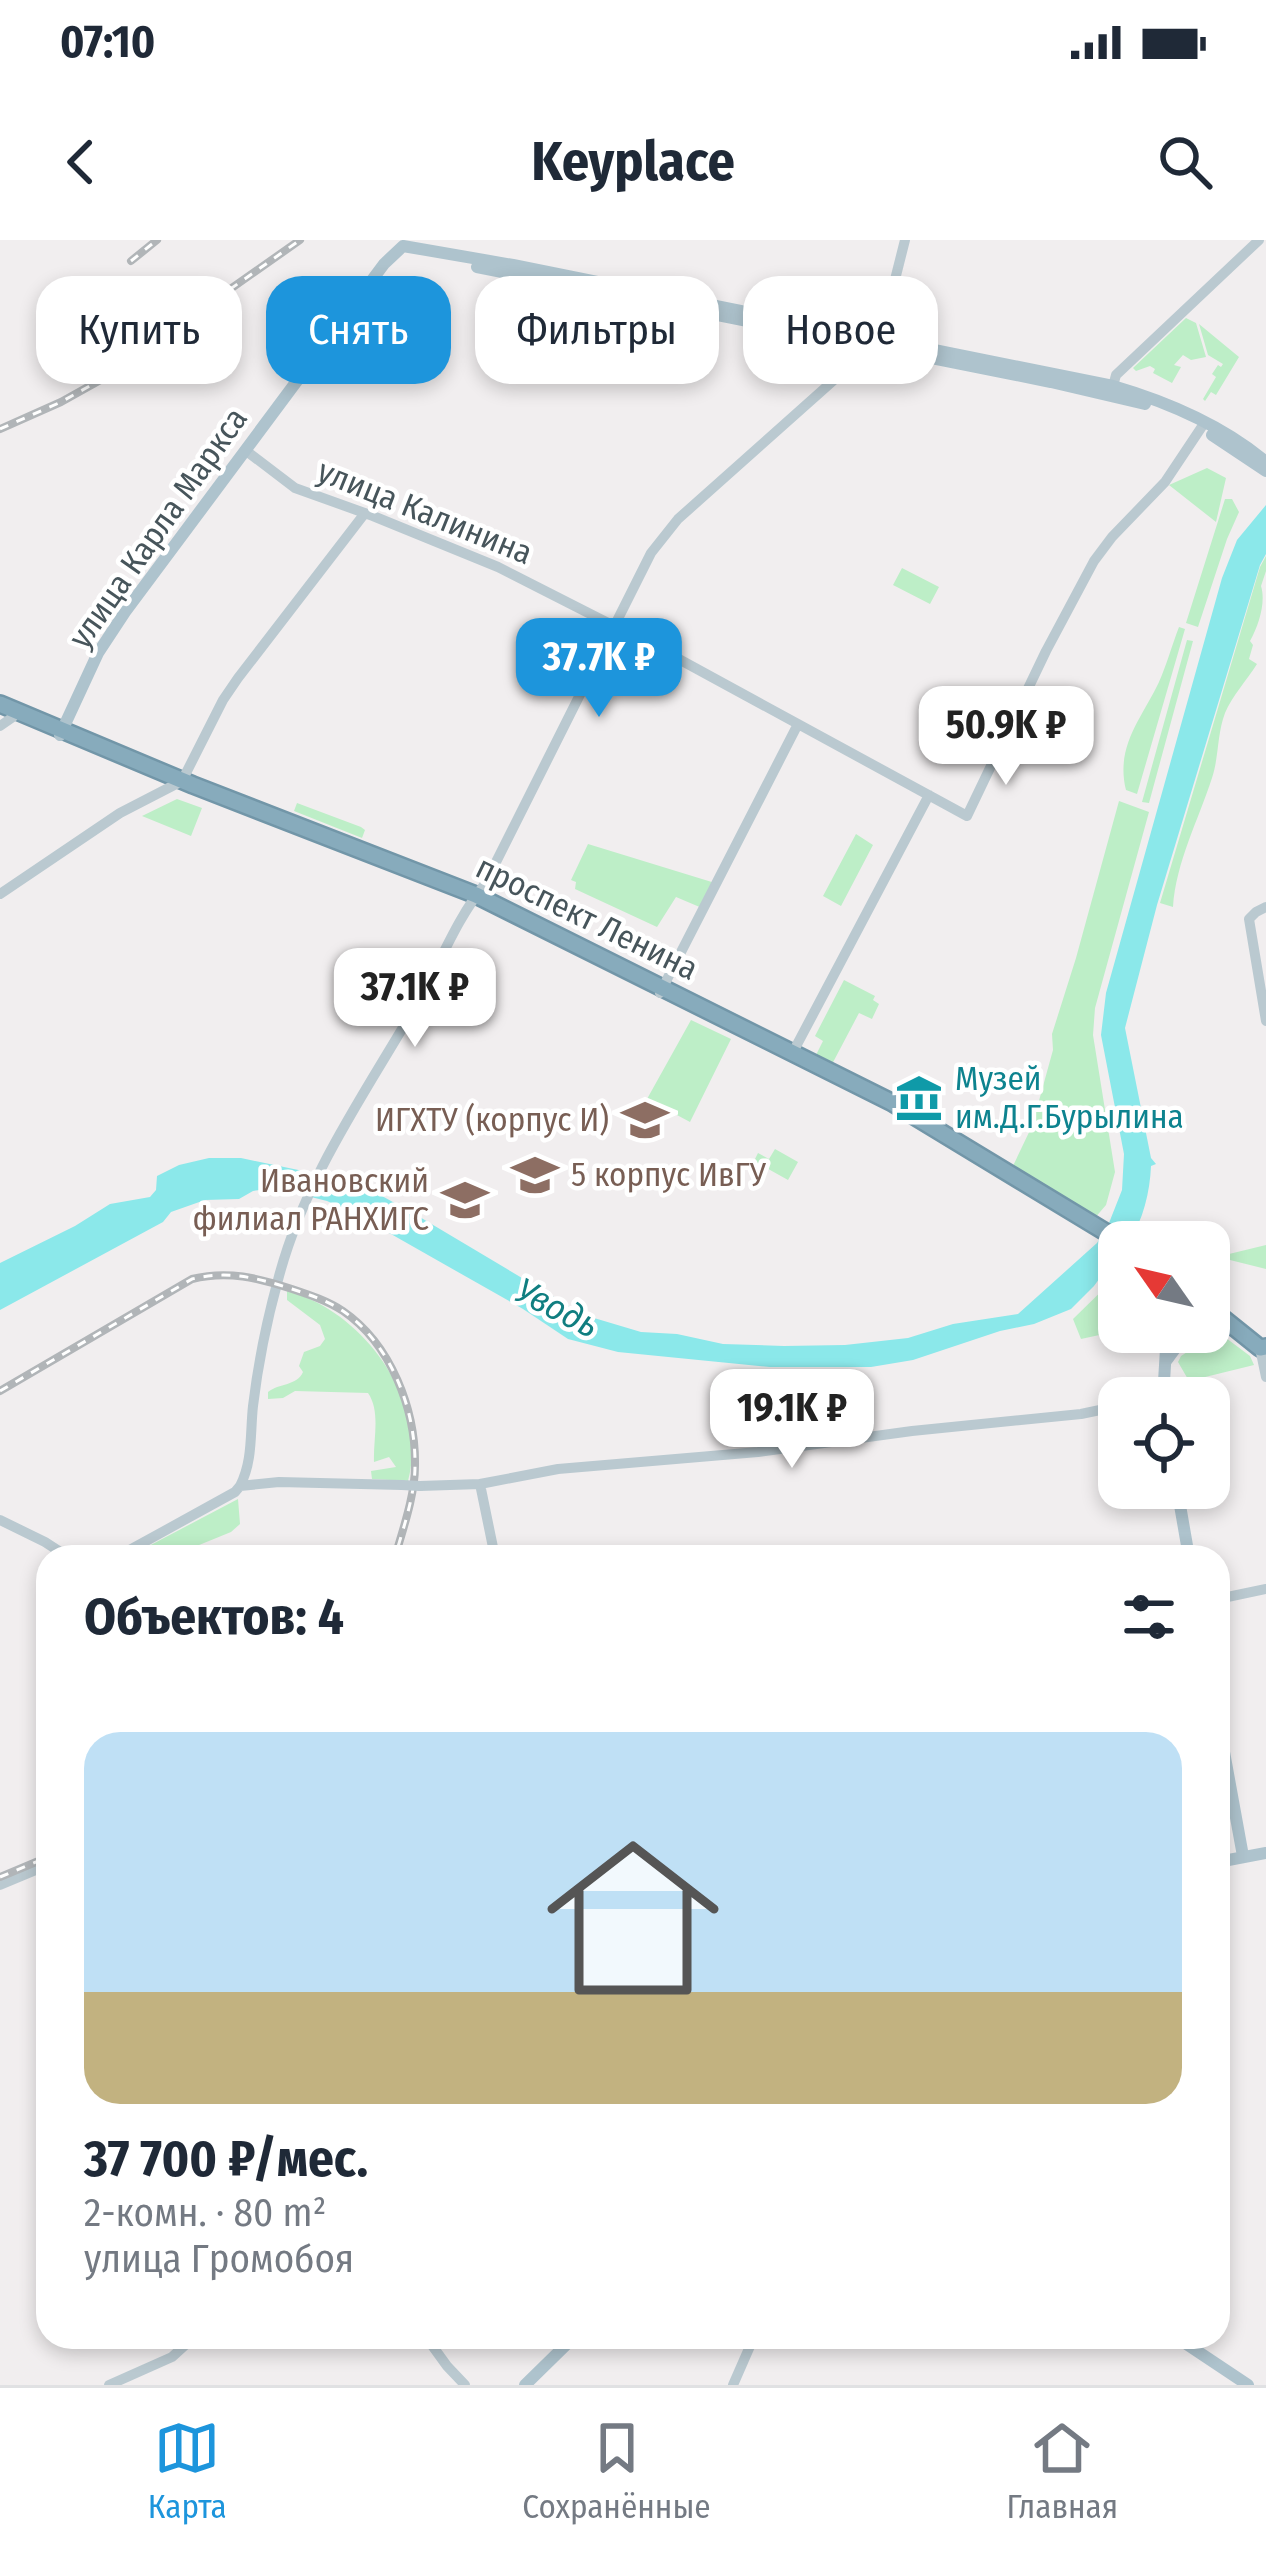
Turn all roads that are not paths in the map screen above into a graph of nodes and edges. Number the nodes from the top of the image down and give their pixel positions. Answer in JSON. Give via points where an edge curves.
{"nodes":[{"id":1,"x":905,"y":240,"type":"edge"},
{"id":2,"x":916,"y":240,"type":"edge"},
{"id":3,"x":1259,"y":240,"type":"edge"},
{"id":4,"x":896,"y":276,"type":"edge"},
{"id":5,"x":901,"y":276,"type":"edge"},
{"id":6,"x":743,"y":316,"type":"edge"},
{"id":7,"x":938,"y":355,"type":"edge"},
{"id":8,"x":1031,"y":374,"type":"junction"},
{"id":9,"x":829,"y":384,"type":"edge"},
{"id":10,"x":834,"y":384,"type":"edge"},
{"id":11,"x":1113,"y":386,"type":"junction"},
{"id":12,"x":1203,"y":425,"type":"junction"},
{"id":13,"x":247,"y":451,"type":"junction"},
{"id":14,"x":1266,"y":467,"type":"edge"},
{"id":15,"x":365,"y":513,"type":"junction"},
{"id":16,"x":617,"y":627,"type":"junction"},
{"id":17,"x":7,"y":714,"type":"edge"},
{"id":18,"x":798,"y":724,"type":"junction"},
{"id":19,"x":61,"y":733,"type":"junction"},
{"id":20,"x":177,"y":784,"type":"junction"},
{"id":21,"x":929,"y":795,"type":"junction"},
{"id":22,"x":0,"y":894,"type":"edge"},
{"id":23,"x":479,"y":894,"type":"junction"},
{"id":24,"x":1266,"y":907,"type":"edge"},
{"id":25,"x":661,"y":991,"type":"junction"},
{"id":26,"x":1266,"y":1022,"type":"edge"},
{"id":27,"x":793,"y":1054,"type":"junction"},
{"id":28,"x":1090,"y":1227,"type":"junction"},
{"id":29,"x":1098,"y":1232,"type":"edge"},
{"id":30,"x":1230,"y":1327,"type":"edge"},
{"id":31,"x":1230,"y":1335,"type":"edge"},
{"id":32,"x":1263,"y":1352,"type":"edge"},
{"id":33,"x":1165,"y":1353,"type":"edge"},
{"id":34,"x":1171,"y":1353,"type":"edge"},
{"id":35,"x":1163,"y":1374,"type":"junction"},
{"id":36,"x":1163,"y":1377,"type":"edge"},
{"id":37,"x":1266,"y":1377,"type":"edge"},
{"id":38,"x":1098,"y":1411,"type":"edge"},
{"id":39,"x":479,"y":1484,"type":"junction"},
{"id":40,"x":240,"y":1486,"type":"junction"},
{"id":41,"x":1181,"y":1509,"type":"edge"},
{"id":42,"x":0,"y":1520,"type":"edge"},
{"id":43,"x":50,"y":1545,"type":"edge"},
{"id":44,"x":139,"y":1545,"type":"edge"},
{"id":45,"x":492,"y":1545,"type":"edge"},
{"id":46,"x":1187,"y":1545,"type":"edge"},
{"id":47,"x":1266,"y":1591,"type":"edge"},
{"id":48,"x":1230,"y":1598,"type":"edge"},
{"id":49,"x":1230,"y":1785,"type":"edge"},
{"id":50,"x":1266,"y":1853,"type":"edge"},
{"id":51,"x":1243,"y":1856,"type":"junction"},
{"id":52,"x":1230,"y":1859,"type":"edge"},
{"id":53,"x":36,"y":1870,"type":"edge"},
{"id":54,"x":0,"y":1886,"type":"edge"},
{"id":55,"x":181,"y":2349,"type":"edge"},
{"id":56,"x":436,"y":2349,"type":"edge"},
{"id":57,"x":562,"y":2349,"type":"edge"},
{"id":58,"x":749,"y":2349,"type":"edge"},
{"id":59,"x":1194,"y":2349,"type":"edge"},
{"id":60,"x":109,"y":2385,"type":"edge"},
{"id":61,"x":465,"y":2385,"type":"edge"},
{"id":62,"x":526,"y":2385,"type":"edge"},
{"id":63,"x":733,"y":2385,"type":"edge"},
{"id":64,"x":1248,"y":2385,"type":"edge"}],
"edges":[{"from":1,"to":4,"type":"main road"},
{"from":2,"to":5,"type":"main road"},
{"from":3,"to":11,"type":"main road"},
{"from":6,"to":13,"type":"main road","name":"улица Карла Маркса","via":[[404,250]]},
{"from":7,"to":8,"type":"main road"},
{"from":8,"to":11,"type":"main road"},
{"from":8,"to":12,"type":"main road"},
{"from":9,"to":16,"type":"main road","via":[[668,530]]},
{"from":10,"to":16,"type":"main road","via":[[681,522]]},
{"from":11,"to":12,"type":"main road"},
{"from":12,"to":14,"type":"main road"},
{"from":12,"to":21,"type":"main road","name":"улица Калинина","via":[[1094,561],[968,816]]},
{"from":13,"to":15,"type":"main road","name":"улица Калинина","via":[[295,488]]},
{"from":13,"to":19,"type":"main road","name":"улица Карла Маркса","via":[[125,612]]},
{"from":15,"to":16,"type":"main road","name":"улица Калинина"},
{"from":15,"to":20,"type":"main road","via":[[238,678]]},
{"from":16,"to":18,"type":"main road","name":"улица Калинина"},
{"from":16,"to":23,"type":"main road"},
{"from":17,"to":19,"type":"highway","name":"проспект Ленина"},
{"from":18,"to":21,"type":"main road","name":"улица Калинина"},
{"from":18,"to":25,"type":"main road"},
{"from":19,"to":20,"type":"highway","name":"проспект Ленина"},
{"from":20,"to":22,"type":"main road"},
{"from":20,"to":23,"type":"highway","name":"проспект Ленина"},
{"from":21,"to":27,"type":"main road"},
{"from":23,"to":25,"type":"highway","name":"проспект Ленина"},
{"from":23,"to":25,"type":"highway","name":"проспект Ленина"},
{"from":23,"to":40,"type":"main road","via":[[349,1115],[288,1243]]},
{"from":24,"to":26,"type":"main road","via":[[1249,919]]},
{"from":25,"to":27,"type":"highway","name":"проспект Ленина"},
{"from":25,"to":28,"type":"highway","name":"проспект Ленина","via":[[889,1107]]},
{"from":27,"to":28,"type":"highway","name":"проспект Ленина","via":[[891,1102]]},
{"from":28,"to":29,"type":"highway","name":"проспект Ленина"},
{"from":30,"to":32,"type":"highway"},
{"from":31,"to":32,"type":"highway"},
{"from":32,"to":37,"type":"main road"},
{"from":33,"to":35,"type":"main road"},
{"from":34,"to":35,"type":"main road"},
{"from":35,"to":36,"type":"main road"},
{"from":38,"to":39,"type":"main road"},
{"from":39,"to":40,"type":"main road","bridge":true},
{"from":39,"to":45,"type":"main road"},
{"from":40,"to":44,"type":"main road"},
{"from":41,"to":46,"type":"main road"},
{"from":42,"to":43,"type":"main road"},
{"from":47,"to":48,"type":"main road"},
{"from":49,"to":51,"type":"main road"},
{"from":50,"to":51,"type":"main road"},
{"from":51,"to":52,"type":"main road"},
{"from":53,"to":54,"type":"main road"},
{"from":55,"to":60,"type":"main road"},
{"from":56,"to":61,"type":"main road"},
{"from":57,"to":62,"type":"main road"},
{"from":58,"to":63,"type":"main road"},
{"from":59,"to":64,"type":"main road"}]}
